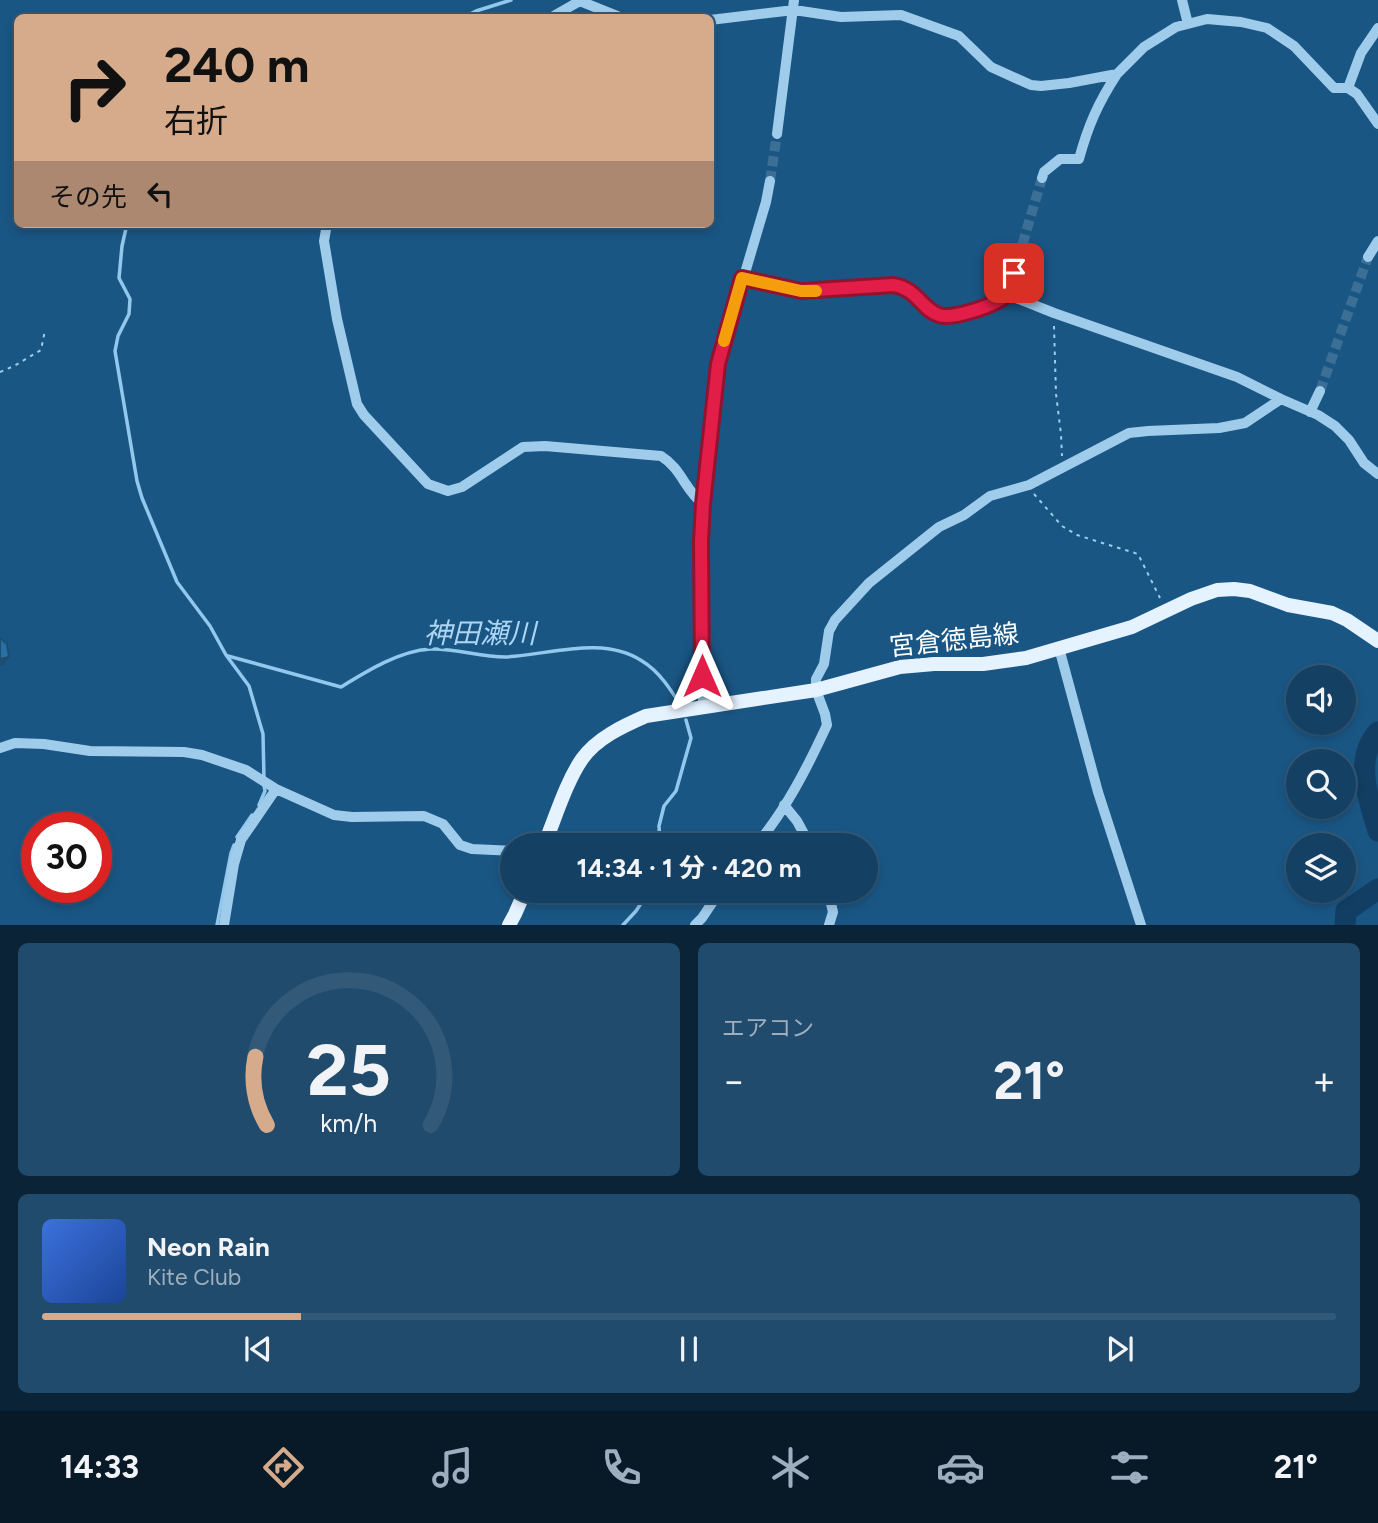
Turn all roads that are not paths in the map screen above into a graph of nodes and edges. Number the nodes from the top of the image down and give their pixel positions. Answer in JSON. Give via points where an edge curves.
{"nodes":[{"id":1,"x":1182,"y":0,"type":"edge"},
{"id":2,"x":794,"y":5,"type":"edge"},
{"id":3,"x":557,"y":14,"type":"edge"},
{"id":4,"x":612,"y":14,"type":"edge"},
{"id":5,"x":714,"y":19,"type":"edge"},
{"id":6,"x":1188,"y":24,"type":"junction"},
{"id":7,"x":1378,"y":28,"type":"edge"},
{"id":8,"x":1117,"y":74,"type":"junction"},
{"id":9,"x":1348,"y":88,"type":"junction"},
{"id":10,"x":1378,"y":124,"type":"edge"},
{"id":11,"x":777,"y":134,"type":"tunnel mouth"},
{"id":12,"x":1042,"y":178,"type":"tunnel mouth"},
{"id":13,"x":769,"y":181,"type":"tunnel mouth"},
{"id":14,"x":326,"y":228,"type":"edge"},
{"id":15,"x":1378,"y":241,"type":"edge"},
{"id":16,"x":1368,"y":257,"type":"tunnel mouth"},
{"id":17,"x":1014,"y":273,"type":"tunnel mouth"},
{"id":18,"x":742,"y":278,"type":"junction"},
{"id":19,"x":1006,"y":294,"type":"junction"},
{"id":20,"x":1320,"y":391,"type":"tunnel mouth"},
{"id":21,"x":1280,"y":399,"type":"junction"},
{"id":22,"x":1310,"y":412,"type":"junction"},
{"id":23,"x":1378,"y":474,"type":"edge"},
{"id":24,"x":703,"y":504,"type":"junction"},
{"id":25,"x":1378,"y":641,"type":"edge"},
{"id":26,"x":1059,"y":648,"type":"junction"},
{"id":27,"x":816,"y":690,"type":"junction"},
{"id":28,"x":703,"y":707,"type":"junction"},
{"id":29,"x":0,"y":748,"type":"edge"},
{"id":30,"x":276,"y":789,"type":"junction"},
{"id":31,"x":784,"y":806,"type":"junction"},
{"id":32,"x":549,"y":833,"type":"edge"},
{"id":33,"x":766,"y":833,"type":"edge"},
{"id":34,"x":804,"y":833,"type":"edge"},
{"id":35,"x":500,"y":850,"type":"edge"},
{"id":36,"x":520,"y":903,"type":"edge"},
{"id":37,"x":712,"y":903,"type":"edge"},
{"id":38,"x":831,"y":903,"type":"edge"},
{"id":39,"x":224,"y":925,"type":"edge"},
{"id":40,"x":509,"y":925,"type":"edge"},
{"id":41,"x":695,"y":925,"type":"edge"},
{"id":42,"x":829,"y":925,"type":"edge"},
{"id":43,"x":1141,"y":925,"type":"edge"}],
"edges":[{"from":1,"to":6,"type":"street"},
{"from":2,"to":5,"type":"street"},
{"from":2,"to":8,"type":"street","via":[[841,17],[910,18],[959,36],[991,67],[1031,85]]},
{"from":2,"to":11,"type":"street"},
{"from":3,"to":4,"type":"street","via":[[580,1]]},
{"from":6,"to":8,"type":"street","via":[[1144,47]]},
{"from":6,"to":9,"type":"street","via":[[1207,19],[1267,28],[1294,46],[1334,88]]},
{"from":7,"to":9,"type":"street","via":[[1360,53]]},
{"from":8,"to":12,"type":"street","via":[[1100,100],[1079,159],[1060,159]]},
{"from":9,"to":10,"type":"street"},
{"from":13,"to":18,"type":"street"},
{"from":14,"to":24,"type":"street","via":[[324,241],[335,306],[357,404],[428,484],[448,491],[462,487],[523,447],[545,446],[661,456],[673,463]]},
{"from":15,"to":16,"type":"street"},
{"from":17,"to":19,"type":"street"},
{"from":18,"to":19,"type":"street","via":[[801,291],[903,286],[942,317],[988,306]]},
{"from":18,"to":24,"type":"street","via":[[718,364]]},
{"from":19,"to":21,"type":"street","via":[[1237,377]]},
{"from":20,"to":22,"type":"street"},
{"from":21,"to":22,"type":"street"},
{"from":21,"to":27,"type":"street","via":[[1245,422],[1219,428],[1129,433],[1029,485],[990,496],[939,527],[869,583],[835,620]]},
{"from":22,"to":23,"type":"street","via":[[1335,426]]},
{"from":24,"to":28,"type":"street"},
{"from":25,"to":26,"type":"main road","name":"宮倉徳島線","via":[[1332,614],[1234,589],[1217,590],[1132,626]]},
{"from":26,"to":27,"type":"main road","name":"宮倉徳島線","via":[[1005,662],[900,667]]},
{"from":26,"to":43,"type":"street"},
{"from":27,"to":28,"type":"main road","name":"宮倉徳島線"},
{"from":27,"to":31,"type":"street","via":[[827,724]]},
{"from":28,"to":32,"type":"main road","name":"宮倉徳島線","via":[[646,716],[597,744],[583,758]]},
{"from":29,"to":30,"type":"street","via":[[15,743],[90,751],[184,752],[246,770]]},
{"from":30,"to":35,"type":"street","via":[[334,816],[424,816],[443,824],[460,845]]},
{"from":30,"to":39,"type":"street","via":[[242,840]]},
{"from":31,"to":33,"type":"street"},
{"from":31,"to":34,"type":"street"},
{"from":36,"to":40,"type":"main road"},
{"from":37,"to":41,"type":"street"},
{"from":38,"to":42,"type":"street","via":[[834,912]]}]}
